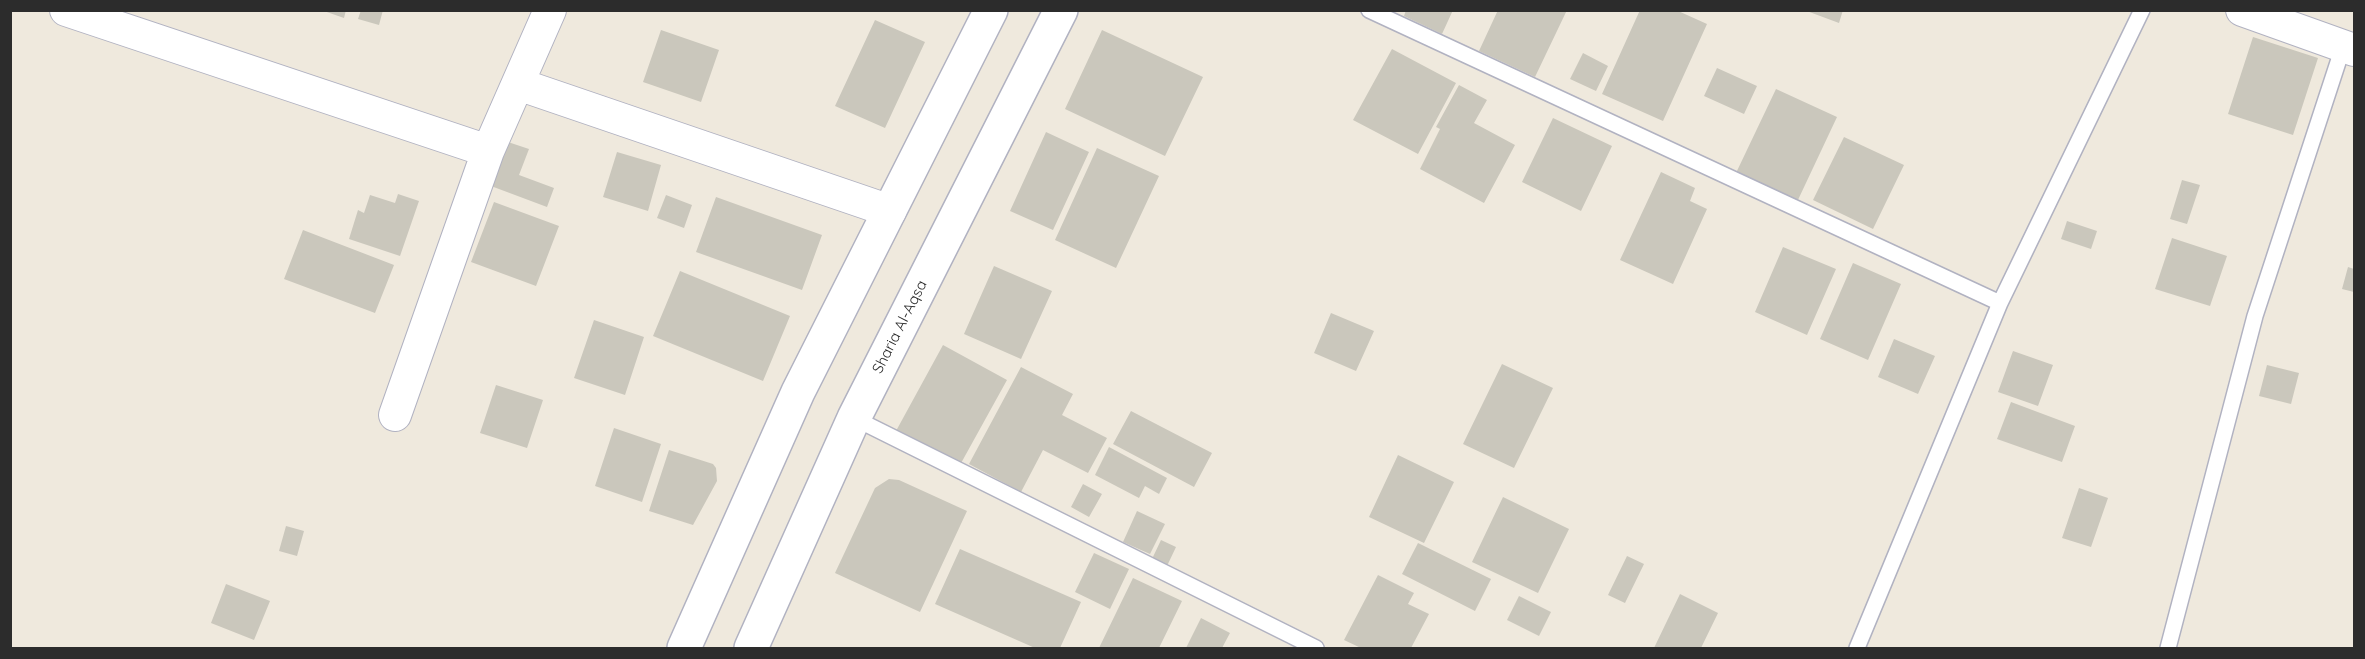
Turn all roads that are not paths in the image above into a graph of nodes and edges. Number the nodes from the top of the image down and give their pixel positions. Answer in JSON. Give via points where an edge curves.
{"nodes":[{"id":1,"x":66,"y":10,"type":"edge"},
{"id":2,"x":550,"y":10,"type":"edge"},
{"id":3,"x":992,"y":10,"type":"edge"},
{"id":4,"x":1061,"y":10,"type":"edge"},
{"id":5,"x":1369,"y":10,"type":"edge"},
{"id":6,"x":2142,"y":10,"type":"edge"},
{"id":7,"x":2242,"y":10,"type":"edge"},
{"id":8,"x":107,"y":17,"type":"edge"},
{"id":9,"x":2349,"y":49,"type":"edge"},
{"id":10,"x":518,"y":84,"type":"junction"},
{"id":11,"x":488,"y":151,"type":"junction"},
{"id":12,"x":890,"y":211,"type":"junction"},
{"id":13,"x":2000,"y":303,"type":"junction"},
{"id":14,"x":395,"y":415,"type":"dead end"},
{"id":15,"x":854,"y":418,"type":"junction"},
{"id":16,"x":684,"y":648,"type":"edge"},
{"id":17,"x":751,"y":648,"type":"edge"},
{"id":18,"x":1316,"y":648,"type":"edge"},
{"id":19,"x":1857,"y":648,"type":"edge"},
{"id":20,"x":2168,"y":648,"type":"edge"}],
"edges":[{"from":1,"to":8,"type":"street"},
{"from":2,"to":10,"type":"street"},
{"from":3,"to":12,"type":"main road"},
{"from":4,"to":15,"type":"main road","name":"Sharia Al-Aqsa"},
{"from":5,"to":13,"type":"lane"},
{"from":6,"to":13,"type":"lane"},
{"from":7,"to":9,"type":"street"},
{"from":8,"to":11,"type":"street"},
{"from":9,"to":20,"type":"lane","via":[[2255,316]]},
{"from":10,"to":11,"type":"street"},
{"from":10,"to":12,"type":"street"},
{"from":11,"to":14,"type":"street"},
{"from":12,"to":16,"type":"main road","via":[[798,392]]},
{"from":13,"to":19,"type":"lane"},
{"from":15,"to":17,"type":"main road","name":"Sharia Al-Aqsa"},
{"from":15,"to":18,"type":"lane"}]}
